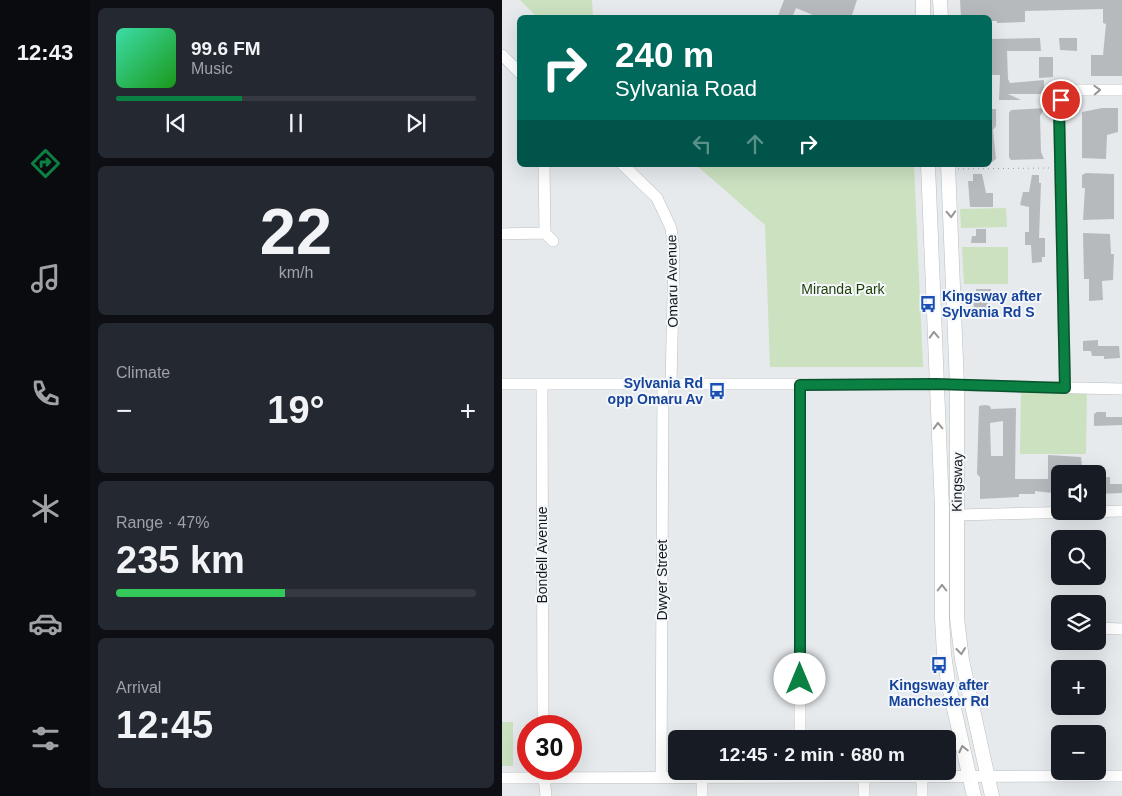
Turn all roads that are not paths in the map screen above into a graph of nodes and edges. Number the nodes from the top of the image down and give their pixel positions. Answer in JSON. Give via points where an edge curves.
{"nodes":[{"id":1,"x":923,"y":0,"type":"edge"},
{"id":2,"x":940,"y":0,"type":"edge"},
{"id":3,"x":923,"y":15,"type":"edge"},
{"id":4,"x":941,"y":15,"type":"edge"},
{"id":5,"x":502,"y":55,"type":"edge"},
{"id":6,"x":517,"y":70,"type":"edge"},
{"id":7,"x":1122,"y":90,"type":"edge"},
{"id":8,"x":544,"y":167,"type":"edge"},
{"id":9,"x":625,"y":167,"type":"edge"},
{"id":10,"x":928,"y":167,"type":"edge"},
{"id":11,"x":953,"y":167,"type":"edge"},
{"id":12,"x":502,"y":234,"type":"edge"},
{"id":13,"x":502,"y":384,"type":"edge"},
{"id":14,"x":542,"y":384,"type":"junction"},
{"id":15,"x":667,"y":384,"type":"junction"},
{"id":16,"x":936,"y":384,"type":"junction"},
{"id":17,"x":800,"y":385,"type":"junction"},
{"id":18,"x":957,"y":385,"type":"junction"},
{"id":19,"x":1065,"y":388,"type":"junction"},
{"id":20,"x":1122,"y":389,"type":"edge"},
{"id":21,"x":1122,"y":511,"type":"edge"},
{"id":22,"x":957,"y":515,"type":"junction"},
{"id":23,"x":1106,"y":628,"type":"edge"},
{"id":24,"x":1122,"y":629,"type":"edge"},
{"id":25,"x":543,"y":715,"type":"edge"},
{"id":26,"x":800,"y":730,"type":"edge"},
{"id":27,"x":582,"y":774,"type":"edge"},
{"id":28,"x":517,"y":776,"type":"edge"},
{"id":29,"x":970,"y":776,"type":"junction"},
{"id":30,"x":1122,"y":776,"type":"edge"},
{"id":31,"x":661,"y":777,"type":"junction"},
{"id":32,"x":668,"y":777,"type":"edge"},
{"id":33,"x":956,"y":777,"type":"edge"},
{"id":34,"x":987,"y":777,"type":"junction"},
{"id":35,"x":502,"y":778,"type":"edge"},
{"id":36,"x":545,"y":780,"type":"edge"},
{"id":37,"x":702,"y":780,"type":"edge"},
{"id":38,"x":864,"y":780,"type":"edge"},
{"id":39,"x":922,"y":780,"type":"edge"},
{"id":40,"x":546,"y":796,"type":"edge"},
{"id":41,"x":702,"y":796,"type":"edge"},
{"id":42,"x":864,"y":796,"type":"edge"},
{"id":43,"x":922,"y":796,"type":"edge"},
{"id":44,"x":974,"y":796,"type":"edge"},
{"id":45,"x":992,"y":796,"type":"edge"}],
"edges":[{"from":1,"to":3,"type":"main road"},
{"from":2,"to":4,"type":"main road"},
{"from":5,"to":6,"type":"street"},
{"from":19,"to":7,"type":"street","one_way":true,"via":[[1059,108],[1066,94],[1072,90]]},
{"from":8,"to":12,"type":"street","via":[[549,237]]},
{"from":9,"to":15,"type":"street","name":"Omaru Avenue","via":[[657,198],[671,228],[674,251]]},
{"from":16,"to":10,"type":"main road","name":"Kingsway","one_way":true},
{"from":11,"to":18,"type":"main road","name":"Kingsway","one_way":true},
{"from":13,"to":14,"type":"street"},
{"from":14,"to":15,"type":"street"},
{"from":14,"to":25,"type":"street","name":"Bondell Avenue"},
{"from":15,"to":17,"type":"street"},
{"from":15,"to":31,"type":"street","name":"Dwyer Street"},
{"from":16,"to":17,"type":"street"},
{"from":16,"to":18,"type":"main road"},
{"from":29,"to":16,"type":"main road","name":"Kingsway","one_way":true,"via":[[944,654]]},
{"from":17,"to":26,"type":"street"},
{"from":18,"to":19,"type":"street"},
{"from":18,"to":22,"type":"main road","name":"Kingsway"},
{"from":19,"to":20,"type":"street"},
{"from":21,"to":22,"type":"street"},
{"from":22,"to":34,"type":"main road","name":"Kingsway","one_way":true,"via":[[957,618],[962,660]]},
{"from":23,"to":24,"type":"street"},
{"from":27,"to":31,"type":"street"},
{"from":28,"to":35,"type":"street"},
{"from":29,"to":33,"type":"street"},
{"from":29,"to":34,"type":"street"},
{"from":29,"to":44,"type":"main road","name":"Kingsway"},
{"from":30,"to":34,"type":"street"},
{"from":31,"to":32,"type":"street"},
{"from":34,"to":45,"type":"main road","name":"Kingsway"},
{"from":36,"to":40,"type":"street"},
{"from":37,"to":41,"type":"street"},
{"from":38,"to":42,"type":"street"},
{"from":39,"to":43,"type":"street"}]}
